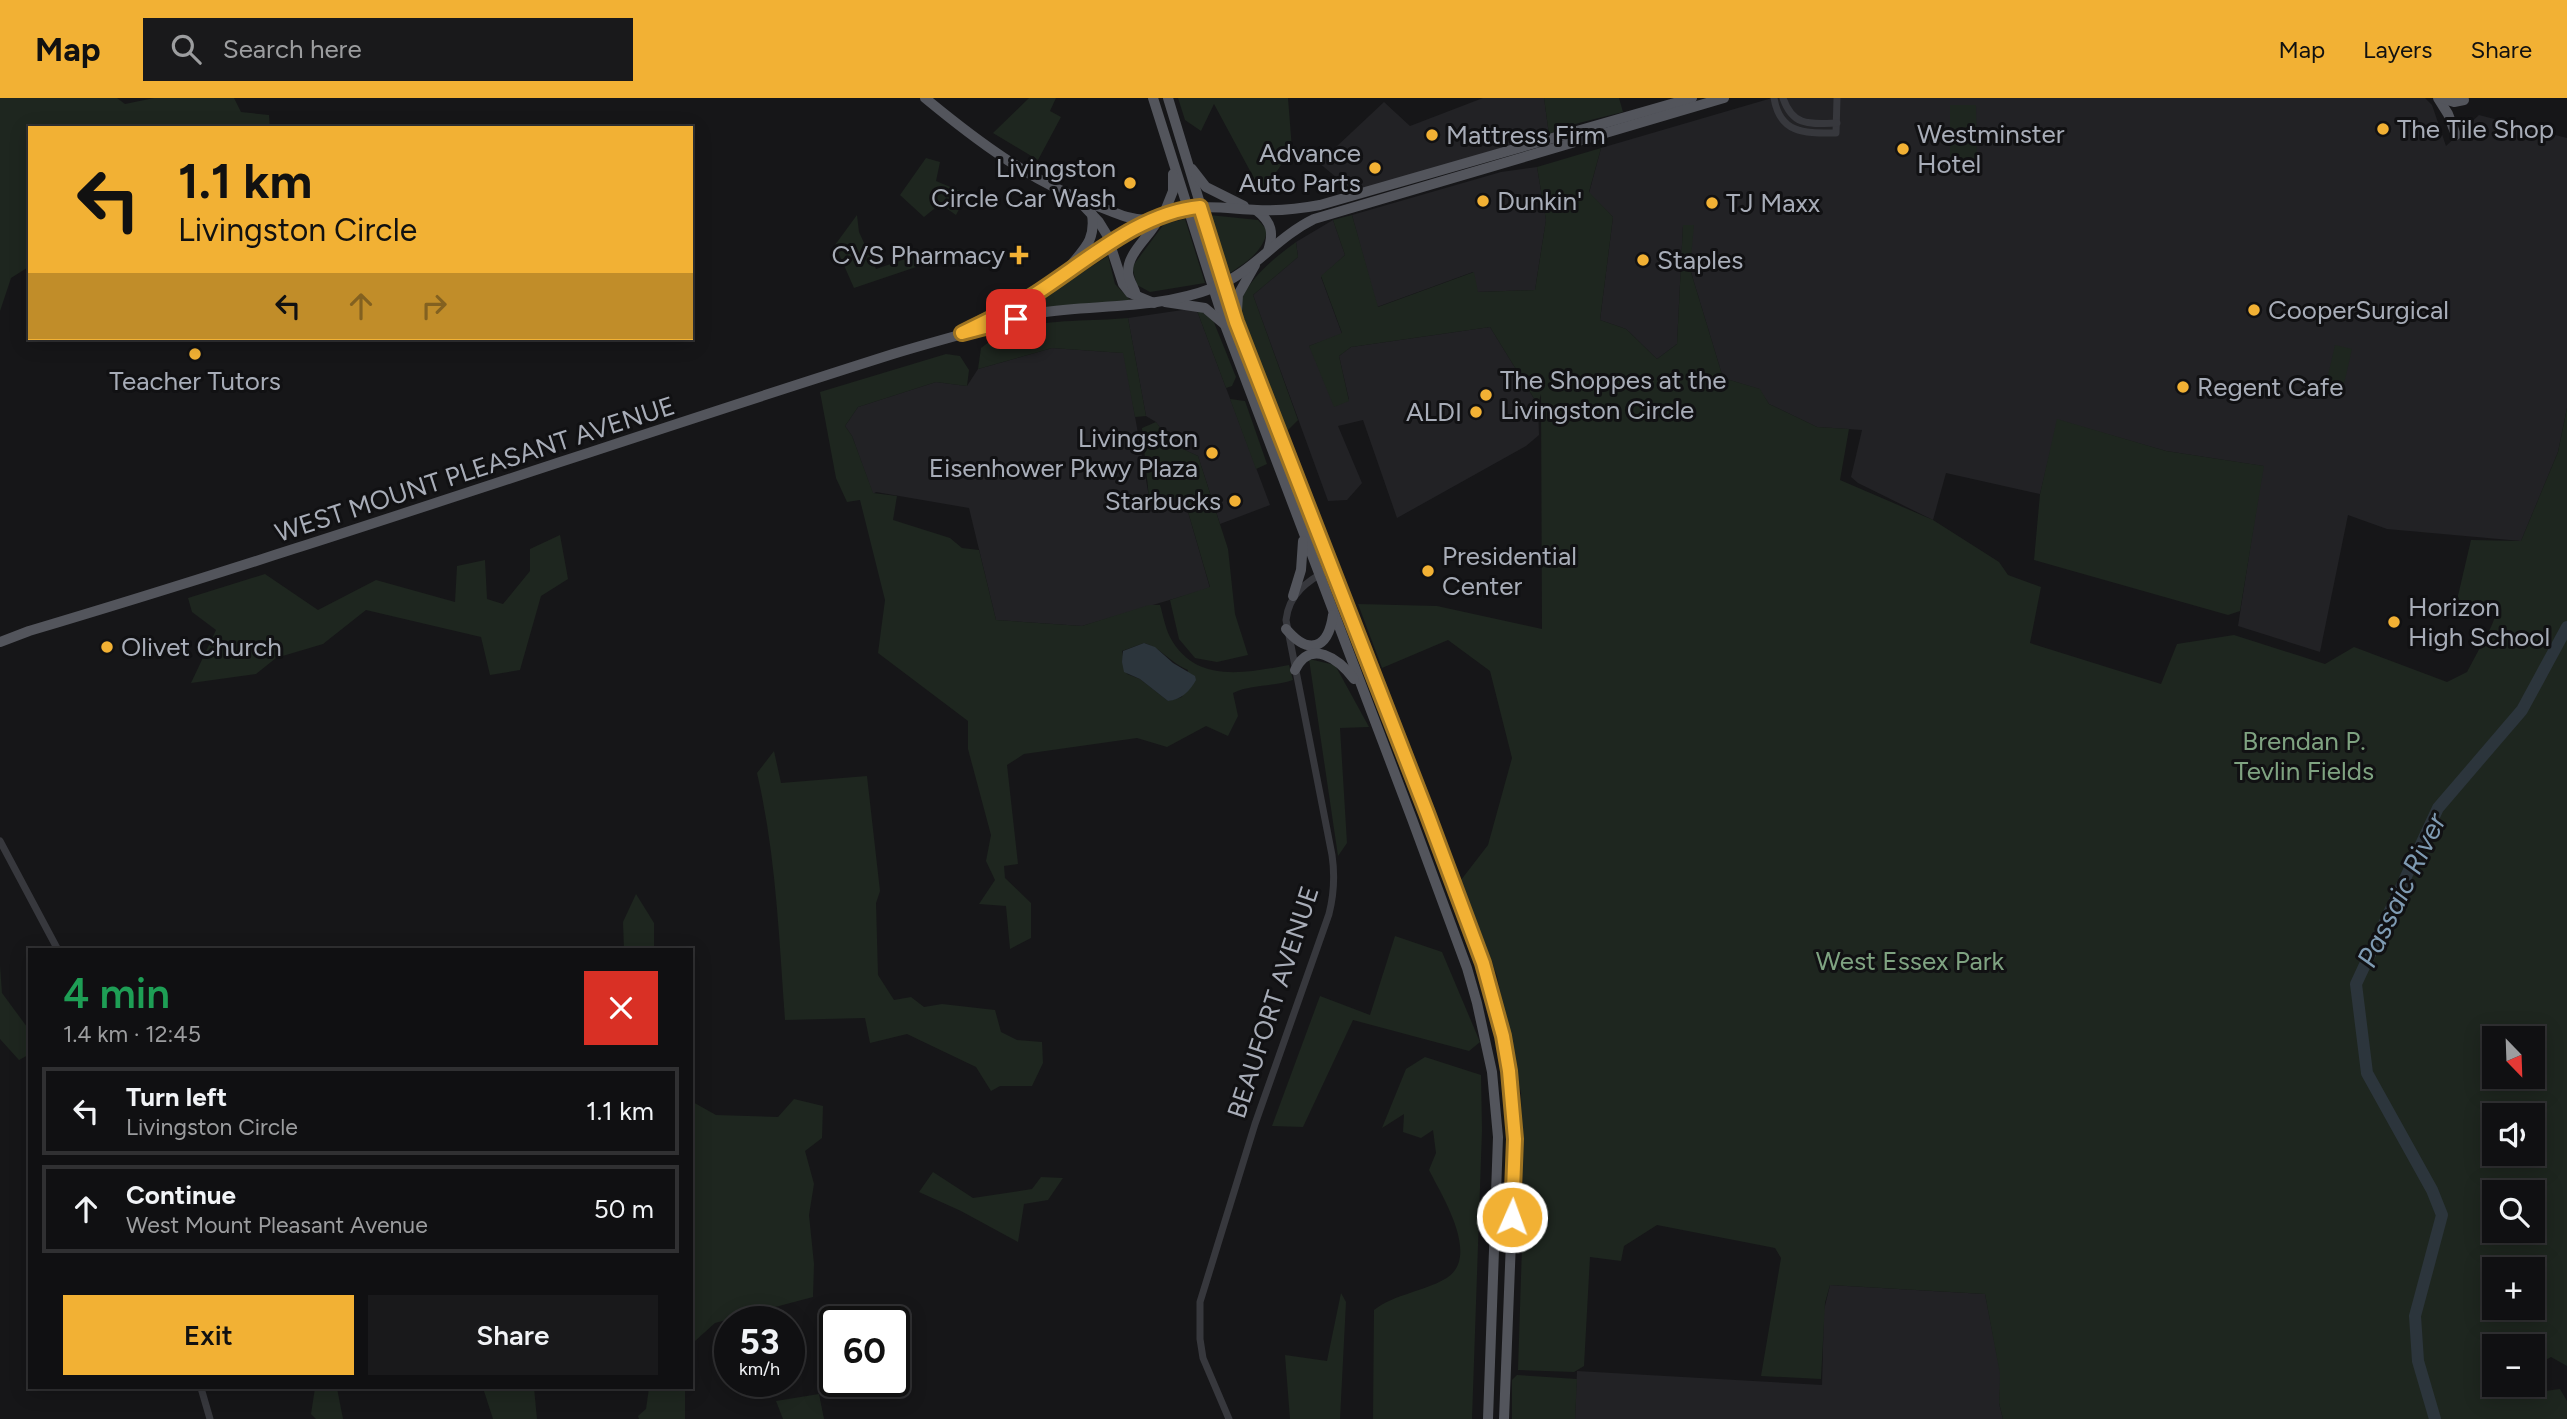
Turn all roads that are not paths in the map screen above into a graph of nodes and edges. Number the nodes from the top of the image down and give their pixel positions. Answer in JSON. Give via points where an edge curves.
{"nodes":[{"id":1,"x":925,"y":98,"type":"edge"},
{"id":2,"x":1153,"y":98,"type":"edge"},
{"id":3,"x":1168,"y":98,"type":"edge"},
{"id":4,"x":1692,"y":98,"type":"edge"},
{"id":5,"x":1724,"y":98,"type":"edge"},
{"id":6,"x":1774,"y":98,"type":"edge"},
{"id":7,"x":1783,"y":98,"type":"edge"},
{"id":8,"x":1837,"y":98,"type":"edge"},
{"id":9,"x":2440,"y":98,"type":"edge"},
{"id":10,"x":2464,"y":99,"type":"edge"},
{"id":11,"x":1836,"y":123,"type":"junction"},
{"id":12,"x":2456,"y":135,"type":"dead end"},
{"id":13,"x":1185,"y":157,"type":"junction"},
{"id":14,"x":1172,"y":163,"type":"junction"},
{"id":15,"x":1077,"y":199,"type":"junction"},
{"id":16,"x":1200,"y":207,"type":"junction"},
{"id":17,"x":1188,"y":208,"type":"junction"},
{"id":18,"x":1253,"y":210,"type":"junction"},
{"id":19,"x":1092,"y":213,"type":"junction"},
{"id":20,"x":1158,"y":218,"type":"junction"},
{"id":21,"x":1110,"y":245,"type":"junction"},
{"id":22,"x":1268,"y":252,"type":"junction"},
{"id":23,"x":1256,"y":264,"type":"junction"},
{"id":24,"x":1062,"y":276,"type":"junction"},
{"id":25,"x":1224,"y":283,"type":"junction"},
{"id":26,"x":1212,"y":288,"type":"junction"},
{"id":27,"x":1136,"y":295,"type":"junction"},
{"id":28,"x":1159,"y":302,"type":"junction"},
{"id":29,"x":1230,"y":323,"type":"junction"},
{"id":30,"x":962,"y":333,"type":"junction"},
{"id":31,"x":1303,"y":533,"type":"junction"},
{"id":32,"x":1330,"y":568,"type":"junction"},
{"id":33,"x":1319,"y":575,"type":"junction"},
{"id":34,"x":1293,"y":596,"type":"junction"},
{"id":35,"x":1333,"y":614,"type":"junction"},
{"id":36,"x":1286,"y":629,"type":"junction"},
{"id":37,"x":0,"y":642,"type":"edge"},
{"id":38,"x":1295,"y":670,"type":"junction"},
{"id":39,"x":1360,"y":686,"type":"junction"},
{"id":40,"x":0,"y":841,"type":"edge"},
{"id":41,"x":57,"y":948,"type":"edge"},
{"id":42,"x":201,"y":1389,"type":"edge"},
{"id":43,"x":210,"y":1419,"type":"edge"},
{"id":44,"x":1229,"y":1419,"type":"edge"},
{"id":45,"x":1488,"y":1419,"type":"edge"},
{"id":46,"x":1504,"y":1419,"type":"edge"}],
"edges":[{"from":1,"to":15,"type":"main road","via":[[980,143]]},
{"from":2,"to":14,"type":"main road"},
{"from":3,"to":13,"type":"main road"},
{"from":4,"to":18,"type":"main road","via":[[1321,205]]},
{"from":5,"to":22,"type":"main road","via":[[1322,216],[1294,230]]},
{"from":6,"to":11,"type":"street","via":[[1778,113],[1792,128],[1836,133]]},
{"from":7,"to":11,"type":"street","via":[[1791,114],[1802,122]]},
{"from":8,"to":11,"type":"street"},
{"from":9,"to":10,"type":"main road"},
{"from":9,"to":12,"type":"main road"},
{"from":13,"to":16,"type":"main road"},
{"from":13,"to":18,"type":"main road","via":[[1206,187]]},
{"from":14,"to":17,"type":"main road"},
{"from":14,"to":20,"type":"main road","via":[[1173,191]]},
{"from":15,"to":19,"type":"main road"},
{"from":15,"to":20,"type":"main road","via":[[1123,218]]},
{"from":16,"to":17,"type":"main road"},
{"from":16,"to":18,"type":"main road"},
{"from":16,"to":25,"type":"main road"},
{"from":17,"to":20,"type":"main road"},
{"from":17,"to":26,"type":"main road"},
{"from":18,"to":22,"type":"main road","via":[[1265,217],[1272,231]]},
{"from":19,"to":21,"type":"main road"},
{"from":19,"to":24,"type":"main road","via":[[1091,241]]},
{"from":20,"to":21,"type":"main road","name":"WEST MOUNT PLEASANT AVENUE"},
{"from":20,"to":27,"type":"main road","via":[[1129,264],[1128,277]]},
{"from":21,"to":24,"type":"main road","name":"WEST MOUNT PLEASANT AVENUE"},
{"from":21,"to":27,"type":"main road","via":[[1122,284]]},
{"from":22,"to":23,"type":"main road"},
{"from":23,"to":25,"type":"main road"},
{"from":23,"to":29,"type":"main road","via":[[1238,295]]},
{"from":24,"to":30,"type":"main road","name":"WEST MOUNT PLEASANT AVENUE"},
{"from":25,"to":26,"type":"main road"},
{"from":25,"to":29,"type":"main road"},
{"from":26,"to":28,"type":"main road"},
{"from":26,"to":29,"type":"main road"},
{"from":27,"to":28,"type":"main road"},
{"from":28,"to":29,"type":"main road","via":[[1205,308]]},
{"from":28,"to":30,"type":"main road","name":"WEST MOUNT PLEASANT AVENUE","via":[[1038,313]]},
{"from":29,"to":31,"type":"main road"},
{"from":29,"to":32,"type":"main road"},
{"from":30,"to":37,"type":"main road","name":"WEST MOUNT PLEASANT AVENUE"},
{"from":31,"to":33,"type":"main road"},
{"from":31,"to":34,"type":"main road","via":[[1301,570]]},
{"from":32,"to":33,"type":"street"},
{"from":32,"to":46,"type":"main road","via":[[1483,963],[1503,1036],[1515,1139]]},
{"from":33,"to":34,"type":"street"},
{"from":33,"to":35,"type":"main road"},
{"from":34,"to":36,"type":"street","name":"BEAUFORT AVENUE"},
{"from":35,"to":36,"type":"main road","via":[[1331,626],[1315,645],[1297,642]]},
{"from":35,"to":39,"type":"main road"},
{"from":36,"to":38,"type":"street","name":"BEAUFORT AVENUE"},
{"from":38,"to":39,"type":"main road","via":[[1306,656],[1327,656],[1346,668]]},
{"from":38,"to":44,"type":"street","name":"BEAUFORT AVENUE","via":[[1332,855],[1333,894],[1200,1302],[1203,1358]]},
{"from":39,"to":45,"type":"main road","via":[[1467,968],[1492,1072],[1497,1138]]},
{"from":40,"to":41,"type":"street"},
{"from":42,"to":43,"type":"street"}]}
